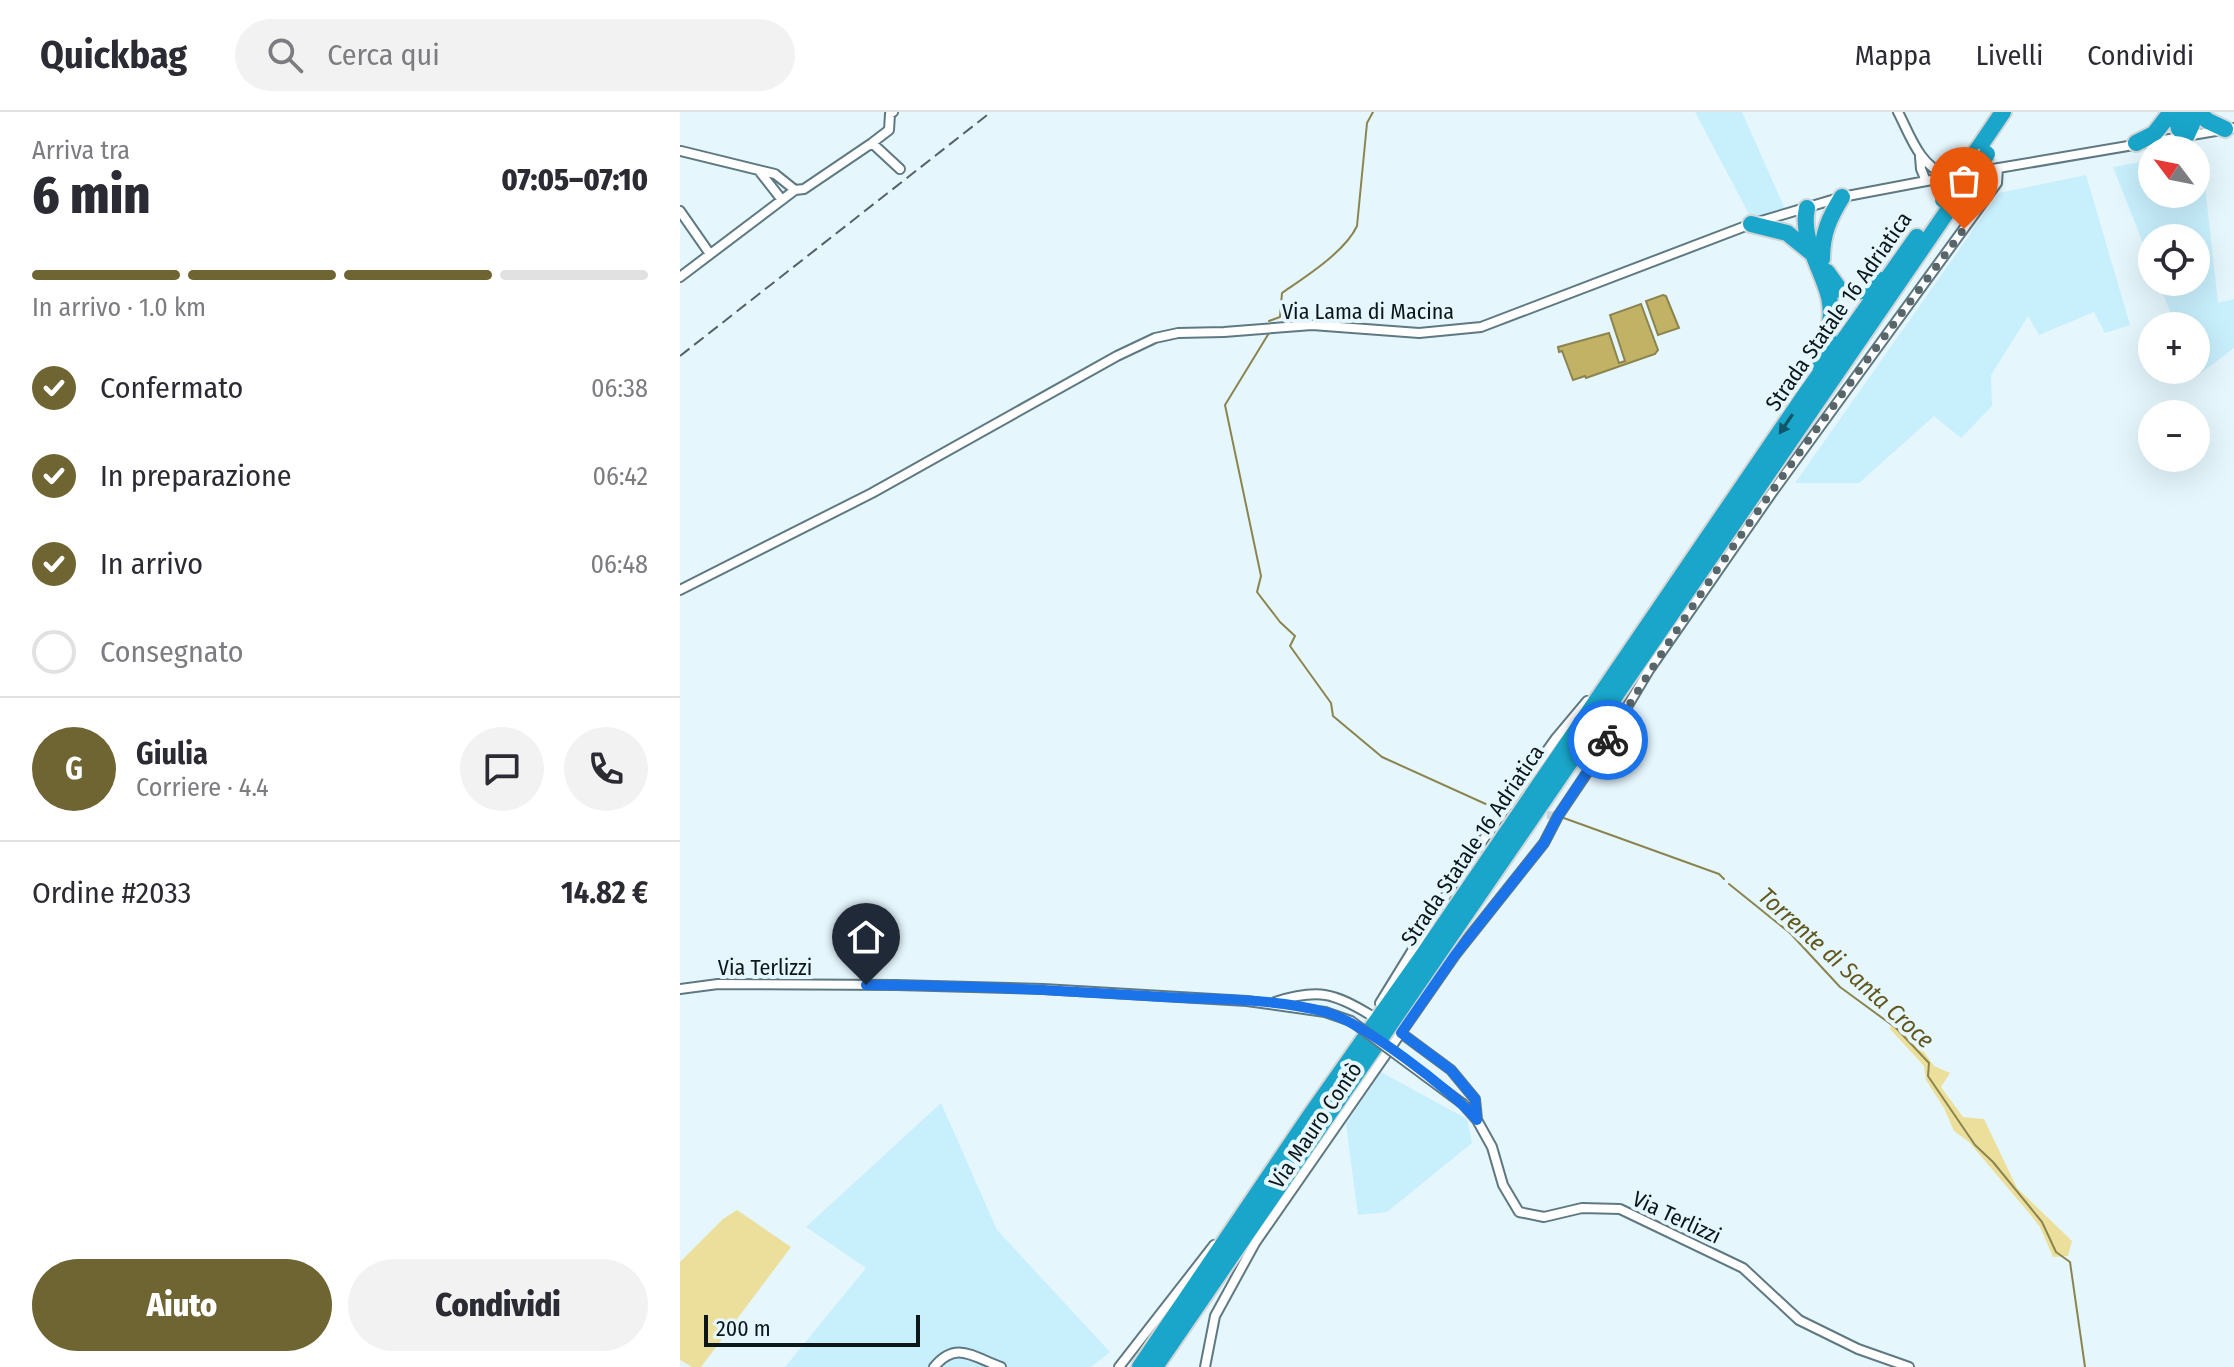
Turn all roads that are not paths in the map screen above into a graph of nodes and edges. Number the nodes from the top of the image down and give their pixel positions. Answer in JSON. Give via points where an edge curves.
{"nodes":[{"id":1,"x":893,"y":112,"type":"edge"},
{"id":2,"x":1898,"y":112,"type":"edge"},
{"id":3,"x":2003,"y":112,"type":"edge"},
{"id":4,"x":2016,"y":112,"type":"edge"},
{"id":5,"x":2173,"y":112,"type":"edge"},
{"id":6,"x":2190,"y":112,"type":"edge"},
{"id":7,"x":2197,"y":112,"type":"edge"},
{"id":8,"x":2229,"y":129,"type":"edge"},
{"id":9,"x":2187,"y":135,"type":"junction"},
{"id":10,"x":872,"y":143,"type":"junction"},
{"id":11,"x":2136,"y":143,"type":"junction"},
{"id":12,"x":680,"y":150,"type":"edge"},
{"id":13,"x":1925,"y":168,"type":"junction"},
{"id":14,"x":1998,"y":168,"type":"junction"},
{"id":15,"x":900,"y":169,"type":"dead end"},
{"id":16,"x":760,"y":172,"type":"junction"},
{"id":17,"x":1949,"y":177,"type":"junction"},
{"id":18,"x":1929,"y":181,"type":"junction"},
{"id":19,"x":1912,"y":184,"type":"junction"},
{"id":20,"x":795,"y":190,"type":"junction"},
{"id":21,"x":1842,"y":197,"type":"junction"},
{"id":22,"x":782,"y":200,"type":"junction"},
{"id":23,"x":1807,"y":208,"type":"junction"},
{"id":24,"x":680,"y":211,"type":"edge"},
{"id":25,"x":1751,"y":224,"type":"junction"},
{"id":26,"x":710,"y":254,"type":"junction"},
{"id":27,"x":1817,"y":256,"type":"junction"},
{"id":28,"x":1892,"y":272,"type":"junction"},
{"id":29,"x":680,"y":277,"type":"edge"},
{"id":30,"x":1805,"y":395,"type":"junction"},
{"id":31,"x":1752,"y":464,"type":"dead end"},
{"id":32,"x":680,"y":590,"type":"edge"},
{"id":33,"x":680,"y":989,"type":"edge"},
{"id":34,"x":1271,"y":1003,"type":"junction"},
{"id":35,"x":1372,"y":1016,"type":"junction"},
{"id":36,"x":1401,"y":1033,"type":"junction"},
{"id":37,"x":1477,"y":1120,"type":"junction"},
{"id":38,"x":934,"y":1367,"type":"edge"},
{"id":39,"x":1001,"y":1367,"type":"edge"},
{"id":40,"x":1119,"y":1367,"type":"edge"},
{"id":41,"x":1138,"y":1367,"type":"edge"},
{"id":42,"x":1157,"y":1367,"type":"edge"},
{"id":43,"x":1205,"y":1367,"type":"edge"},
{"id":44,"x":1909,"y":1367,"type":"edge"}],
"edges":[{"from":1,"to":10,"type":"street","via":[[889,130]]},
{"from":2,"to":13,"type":"street"},
{"from":3,"to":28,"type":"highway","name":"Strada Statale 16 Adriatica","bridge":true},
{"from":4,"to":42,"type":"highway","name":"Strada Statale 16 Adriatica","bridge":true},
{"from":5,"to":9,"type":"highway"},
{"from":5,"to":11,"type":"highway","via":[[2154,134]]},
{"from":6,"to":9,"type":"highway"},
{"from":7,"to":8,"type":"highway"},
{"from":8,"to":9,"type":"street","name":"Via Lama di Macina"},
{"from":9,"to":11,"type":"street","name":"Via Lama di Macina"},
{"from":10,"to":15,"type":"street"},
{"from":10,"to":20,"type":"street"},
{"from":11,"to":14,"type":"street","name":"Via Lama di Macina"},
{"from":12,"to":16,"type":"street"},
{"from":13,"to":17,"type":"street"},
{"from":13,"to":18,"type":"street"},
{"from":13,"to":19,"type":"street"},
{"from":14,"to":17,"type":"street","name":"Via Lama di Macina"},
{"from":14,"to":36,"type":"street","name":"Via Mauro Contò","via":[[1997,183],[1649,670],[1544,843]]},
{"from":16,"to":20,"type":"street","via":[[775,174]]},
{"from":16,"to":22,"type":"street"},
{"from":17,"to":18,"type":"street","name":"Via Lama di Macina"},
{"from":18,"to":19,"type":"street","name":"Via Lama di Macina"},
{"from":19,"to":21,"type":"street","name":"Via Lama di Macina"},
{"from":20,"to":22,"type":"street"},
{"from":21,"to":23,"type":"street","name":"Via Lama di Macina"},
{"from":21,"to":27,"type":"highway","via":[[1827,222]]},
{"from":22,"to":26,"type":"street"},
{"from":23,"to":25,"type":"street","name":"Via Lama di Macina"},
{"from":23,"to":27,"type":"highway","via":[[1814,221]]},
{"from":24,"to":26,"type":"street"},
{"from":25,"to":27,"type":"highway","via":[[1787,233]]},
{"from":25,"to":32,"type":"street","name":"Via Lama di Macina","via":[[1481,327],[1419,333],[1312,325],[1155,338],[872,493]]},
{"from":26,"to":29,"type":"street"},
{"from":27,"to":28,"type":"highway","via":[[1840,290],[1857,294]]},
{"from":27,"to":30,"type":"highway","via":[[1831,322]]},
{"from":28,"to":30,"type":"highway","name":"Strada Statale 16 Adriatica"},
{"from":30,"to":41,"type":"highway","name":"Strada Statale 16 Adriatica","one_way":true},
{"from":31,"to":35,"type":"street","via":[[1596,692],[1556,738],[1463,868]]},
{"from":33,"to":34,"type":"street","name":"Via Terlizzi","via":[[718,984],[896,985]]},
{"from":34,"to":35,"type":"street","via":[[1297,994],[1340,997]]},
{"from":34,"to":37,"type":"street","name":"Via Terlizzi","bridge":true,"via":[[1351,1021]]},
{"from":35,"to":40,"type":"street","via":[[1221,1236]]},
{"from":36,"to":37,"type":"street","via":[[1451,1070],[1475,1099]]},
{"from":36,"to":43,"type":"street","name":"Via Mauro Contò","via":[[1255,1243],[1215,1316]]},
{"from":37,"to":44,"type":"street","name":"Via Terlizzi","via":[[1519,1212],[1544,1217],[1582,1208],[1620,1209],[1743,1268],[1799,1320]]},
{"from":38,"to":39,"type":"street","via":[[944,1355],[962,1351]]}]}
